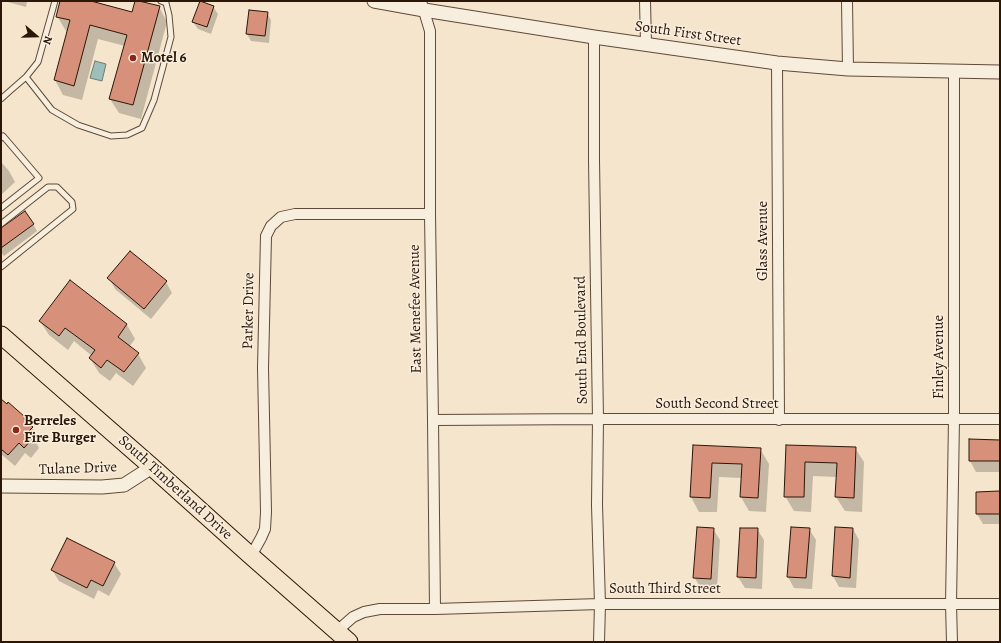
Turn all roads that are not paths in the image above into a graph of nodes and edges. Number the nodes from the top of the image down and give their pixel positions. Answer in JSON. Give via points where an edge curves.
{"nodes":[{"id":1,"x":55,"y":1,"type":"edge"},
{"id":2,"x":161,"y":1,"type":"edge"},
{"id":3,"x":374,"y":1,"type":"edge"},
{"id":4,"x":645,"y":1,"type":"edge"},
{"id":5,"x":847,"y":1,"type":"edge"},
{"id":6,"x":423,"y":6,"type":"edge"},
{"id":7,"x":594,"y":37,"type":"junction"},
{"id":8,"x":646,"y":44,"type":"junction"},
{"id":9,"x":777,"y":63,"type":"junction"},
{"id":10,"x":848,"y":69,"type":"junction"},
{"id":11,"x":954,"y":71,"type":"junction"},
{"id":12,"x":1000,"y":72,"type":"edge"},
{"id":13,"x":26,"y":77,"type":"junction"},
{"id":14,"x":1,"y":99,"type":"edge"},
{"id":15,"x":1,"y":138,"type":"edge"},
{"id":16,"x":1,"y":208,"type":"edge"},
{"id":17,"x":430,"y":214,"type":"junction"},
{"id":18,"x":1,"y":224,"type":"edge"},
{"id":19,"x":1,"y":267,"type":"edge"},
{"id":20,"x":1,"y":335,"type":"edge"},
{"id":21,"x":598,"y":419,"type":"junction"},
{"id":22,"x":954,"y":419,"type":"junction"},
{"id":23,"x":1000,"y":419,"type":"edge"},
{"id":24,"x":433,"y":420,"type":"junction"},
{"id":25,"x":779,"y":420,"type":"junction"},
{"id":26,"x":152,"y":467,"type":"junction"},
{"id":27,"x":1,"y":486,"type":"edge"},
{"id":28,"x":251,"y":556,"type":"junction"},
{"id":29,"x":600,"y":604,"type":"junction"},
{"id":30,"x":951,"y":604,"type":"junction"},
{"id":31,"x":1000,"y":604,"type":"edge"},
{"id":32,"x":435,"y":609,"type":"junction"},
{"id":33,"x":343,"y":637,"type":"edge"},
{"id":34,"x":599,"y":642,"type":"edge"},
{"id":35,"x":952,"y":642,"type":"edge"}],
"edges":[{"from":1,"to":13,"type":"lane","via":[[38,62]]},
{"from":2,"to":13,"type":"lane","via":[[166,3],[170,15],[171,38],[154,100],[142,128],[127,135],[111,136],[78,125],[52,110]]},
{"from":3,"to":6,"type":"street","name":"South First Street"},
{"from":4,"to":8,"type":"street"},
{"from":5,"to":10,"type":"street"},
{"from":6,"to":7,"type":"street","name":"South First Street"},
{"from":6,"to":17,"type":"street","name":"East Menefee Avenue","via":[[430,31]]},
{"from":7,"to":8,"type":"street","name":"South First Street"},
{"from":7,"to":21,"type":"street","name":"South End Boulevard"},
{"from":8,"to":9,"type":"street","name":"South First Street"},
{"from":9,"to":10,"type":"street","name":"South First Street"},
{"from":9,"to":25,"type":"street","name":"Glass Avenue"},
{"from":10,"to":11,"type":"street","name":"South First Street"},
{"from":11,"to":12,"type":"street","name":"South First Street"},
{"from":11,"to":22,"type":"street","name":"Finley Avenue"},
{"from":13,"to":14,"type":"lane"},
{"from":15,"to":16,"type":"lane","via":[[3,136],[39,178]]},
{"from":17,"to":24,"type":"street","name":"East Menefee Avenue"},
{"from":17,"to":28,"type":"street","name":"Parker Drive","via":[[295,214],[281,217],[271,226],[266,236],[263,368],[265,529]]},
{"from":18,"to":19,"type":"lane","via":[[48,187],[57,187],[72,202],[73,209]]},
{"from":20,"to":26,"type":"main road","name":"South Timberland Drive"},
{"from":21,"to":24,"type":"street","name":"South Second Street"},
{"from":21,"to":25,"type":"street","name":"South Second Street"},
{"from":21,"to":29,"type":"street","name":"South End Boulevard"},
{"from":22,"to":23,"type":"street","name":"South Second Street"},
{"from":22,"to":25,"type":"street","name":"South Second Street"},
{"from":22,"to":30,"type":"street","name":"Finley Avenue"},
{"from":24,"to":32,"type":"street","name":"East Menefee Avenue"},
{"from":26,"to":27,"type":"street","name":"Tulane Drive","via":[[124,485]]},
{"from":26,"to":28,"type":"main road","name":"South Timberland Drive"},
{"from":28,"to":33,"type":"main road","name":"South Timberland Drive"},
{"from":29,"to":30,"type":"street","name":"South Third Street"},
{"from":29,"to":32,"type":"street","name":"South Third Street"},
{"from":29,"to":34,"type":"street","name":"South End Boulevard"},
{"from":30,"to":31,"type":"street","name":"South Third Street"},
{"from":30,"to":35,"type":"street","name":"Finley Avenue"},
{"from":32,"to":33,"type":"street","name":"South Third Street","via":[[380,609],[364,612],[353,617]]}]}
